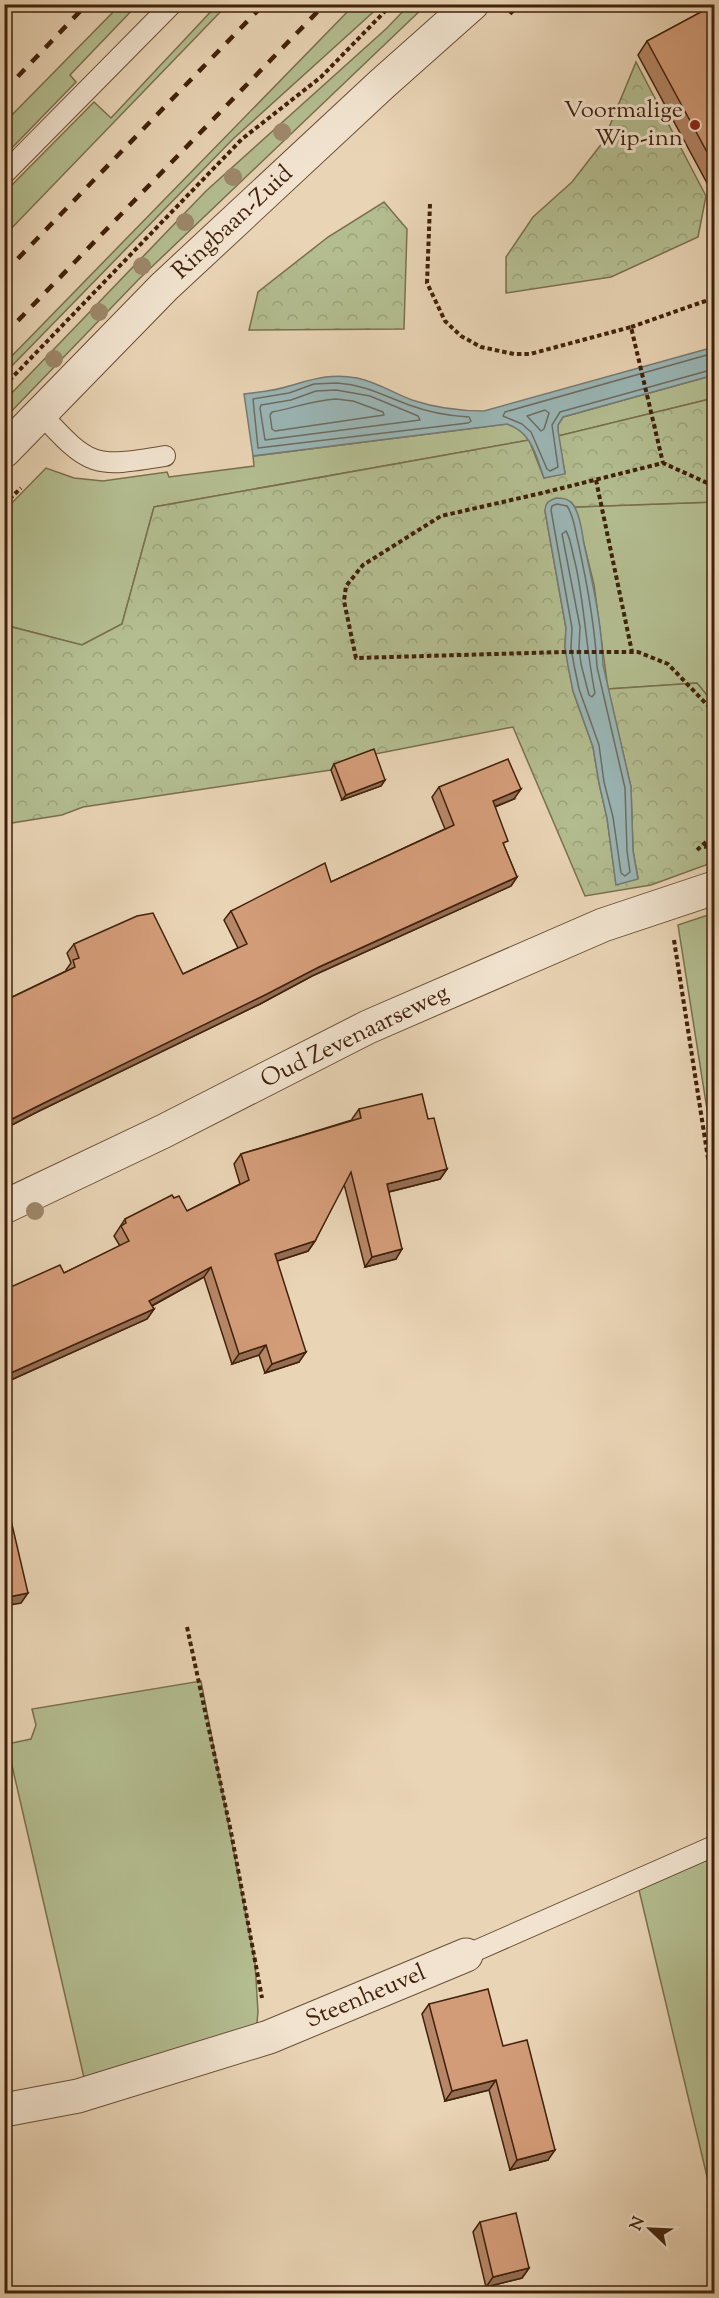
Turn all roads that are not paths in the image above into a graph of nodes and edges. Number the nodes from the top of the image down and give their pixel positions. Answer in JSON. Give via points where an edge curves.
{"nodes":[{"id":1,"x":172,"y":4,"type":"edge"},
{"id":2,"x":472,"y":4,"type":"edge"},
{"id":3,"x":4,"y":174,"type":"edge"},
{"id":4,"x":41,"y":414,"type":"junction"},
{"id":5,"x":4,"y":451,"type":"edge"},
{"id":6,"x":165,"y":456,"type":"dead end"},
{"id":7,"x":714,"y":888,"type":"edge"},
{"id":8,"x":4,"y":1208,"type":"edge"},
{"id":9,"x":714,"y":1846,"type":"edge"},
{"id":10,"x":466,"y":1954,"type":"joint"},
{"id":11,"x":4,"y":2110,"type":"edge"}],
"edges":[{"from":1,"to":3,"type":"lane"},
{"from":2,"to":4,"type":"street","name":"Ringbaan-Zuid","via":[[164,287]]},
{"from":4,"to":5,"type":"street","name":"Ringbaan-Zuid"},
{"from":4,"to":6,"type":"lane","via":[[82,455],[102,463]]},
{"from":7,"to":8,"type":"street","name":"Oud Zevenaarseweg","via":[[603,925],[368,1027]]},
{"from":9,"to":10,"type":"lane","name":"Steenheuvel"},
{"from":10,"to":11,"type":"street","name":"Steenheuvel","via":[[269,2037],[78,2096]]}]}
